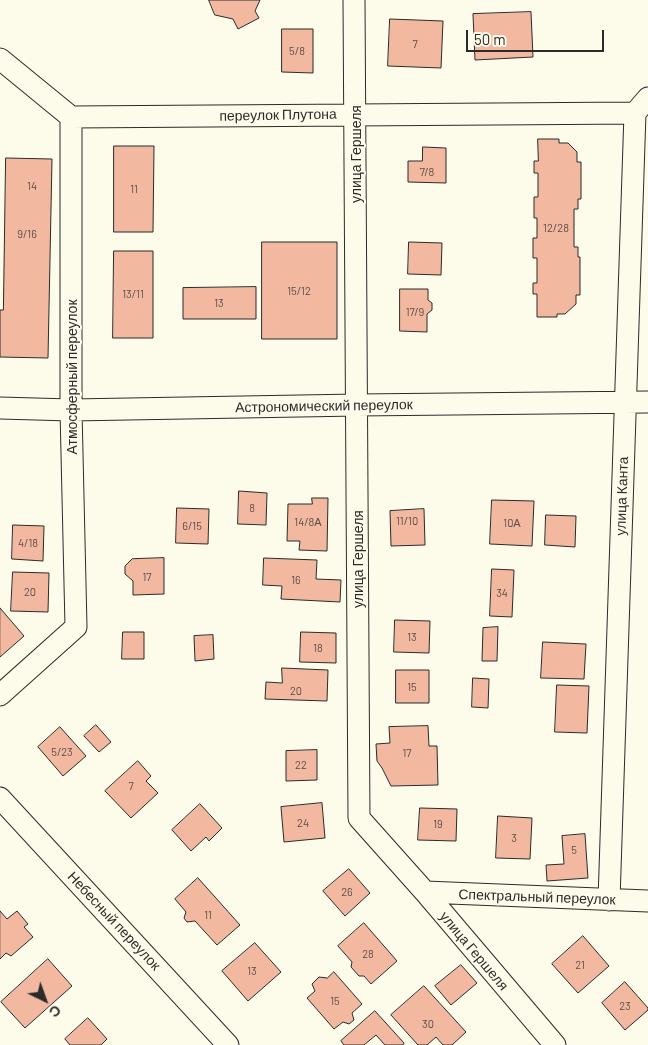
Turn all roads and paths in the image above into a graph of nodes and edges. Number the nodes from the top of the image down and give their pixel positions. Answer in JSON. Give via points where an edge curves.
{"nodes":[{"id":1,"x":354,"y":0,"type":"edge"},
{"id":2,"x":0,"y":59,"type":"edge"},
{"id":3,"x":642,"y":105,"type":"edge"},
{"id":4,"x":356,"y":114,"type":"junction"},
{"id":5,"x":71,"y":117,"type":"junction"},
{"id":6,"x":625,"y":402,"type":"junction"},
{"id":7,"x":648,"y":402,"type":"edge"},
{"id":8,"x":357,"y":405,"type":"junction"},
{"id":9,"x":0,"y":408,"type":"edge"},
{"id":10,"x":71,"y":410,"type":"junction"},
{"id":11,"x":0,"y":695,"type":"edge"},
{"id":12,"x":0,"y":798,"type":"edge"},
{"id":13,"x":425,"y":892,"type":"junction"},
{"id":14,"x":609,"y":900,"type":"junction"},
{"id":15,"x":648,"y":901,"type":"edge"},
{"id":16,"x":228,"y":1045,"type":"edge"},
{"id":17,"x":555,"y":1045,"type":"edge"}],
"edges":[{"from":1,"to":4,"type":"street","name":"улица Гершеля"},
{"from":2,"to":5,"type":"street"},
{"from":3,"to":4,"type":"street","name":"переулок Плутона"},
{"from":3,"to":6,"type":"street","name":"улица Канта"},
{"from":4,"to":5,"type":"street","name":"переулок Плутона"},
{"from":4,"to":8,"type":"street","name":"улица Гершеля"},
{"from":5,"to":10,"type":"street","name":"Атмосферный переулок"},
{"from":6,"to":7,"type":"street","name":"Астрономический переулок"},
{"from":6,"to":8,"type":"street","name":"Астрономический переулок"},
{"from":6,"to":14,"type":"street","name":"улица Канта"},
{"from":8,"to":10,"type":"street","name":"Астрономический переулок"},
{"from":8,"to":13,"type":"street","name":"улица Гершеля","via":[[358,818]]},
{"from":9,"to":10,"type":"street","name":"Астрономический переулок"},
{"from":10,"to":11,"type":"street","name":"Атмосферный переулок","via":[[76,627]]},
{"from":12,"to":16,"type":"street","name":"Небесный переулок"},
{"from":13,"to":14,"type":"street","name":"Спектральный переулок"},
{"from":13,"to":17,"type":"street","name":"улица Гершеля"},
{"from":14,"to":15,"type":"street","name":"Спектральный переулок"}]}
